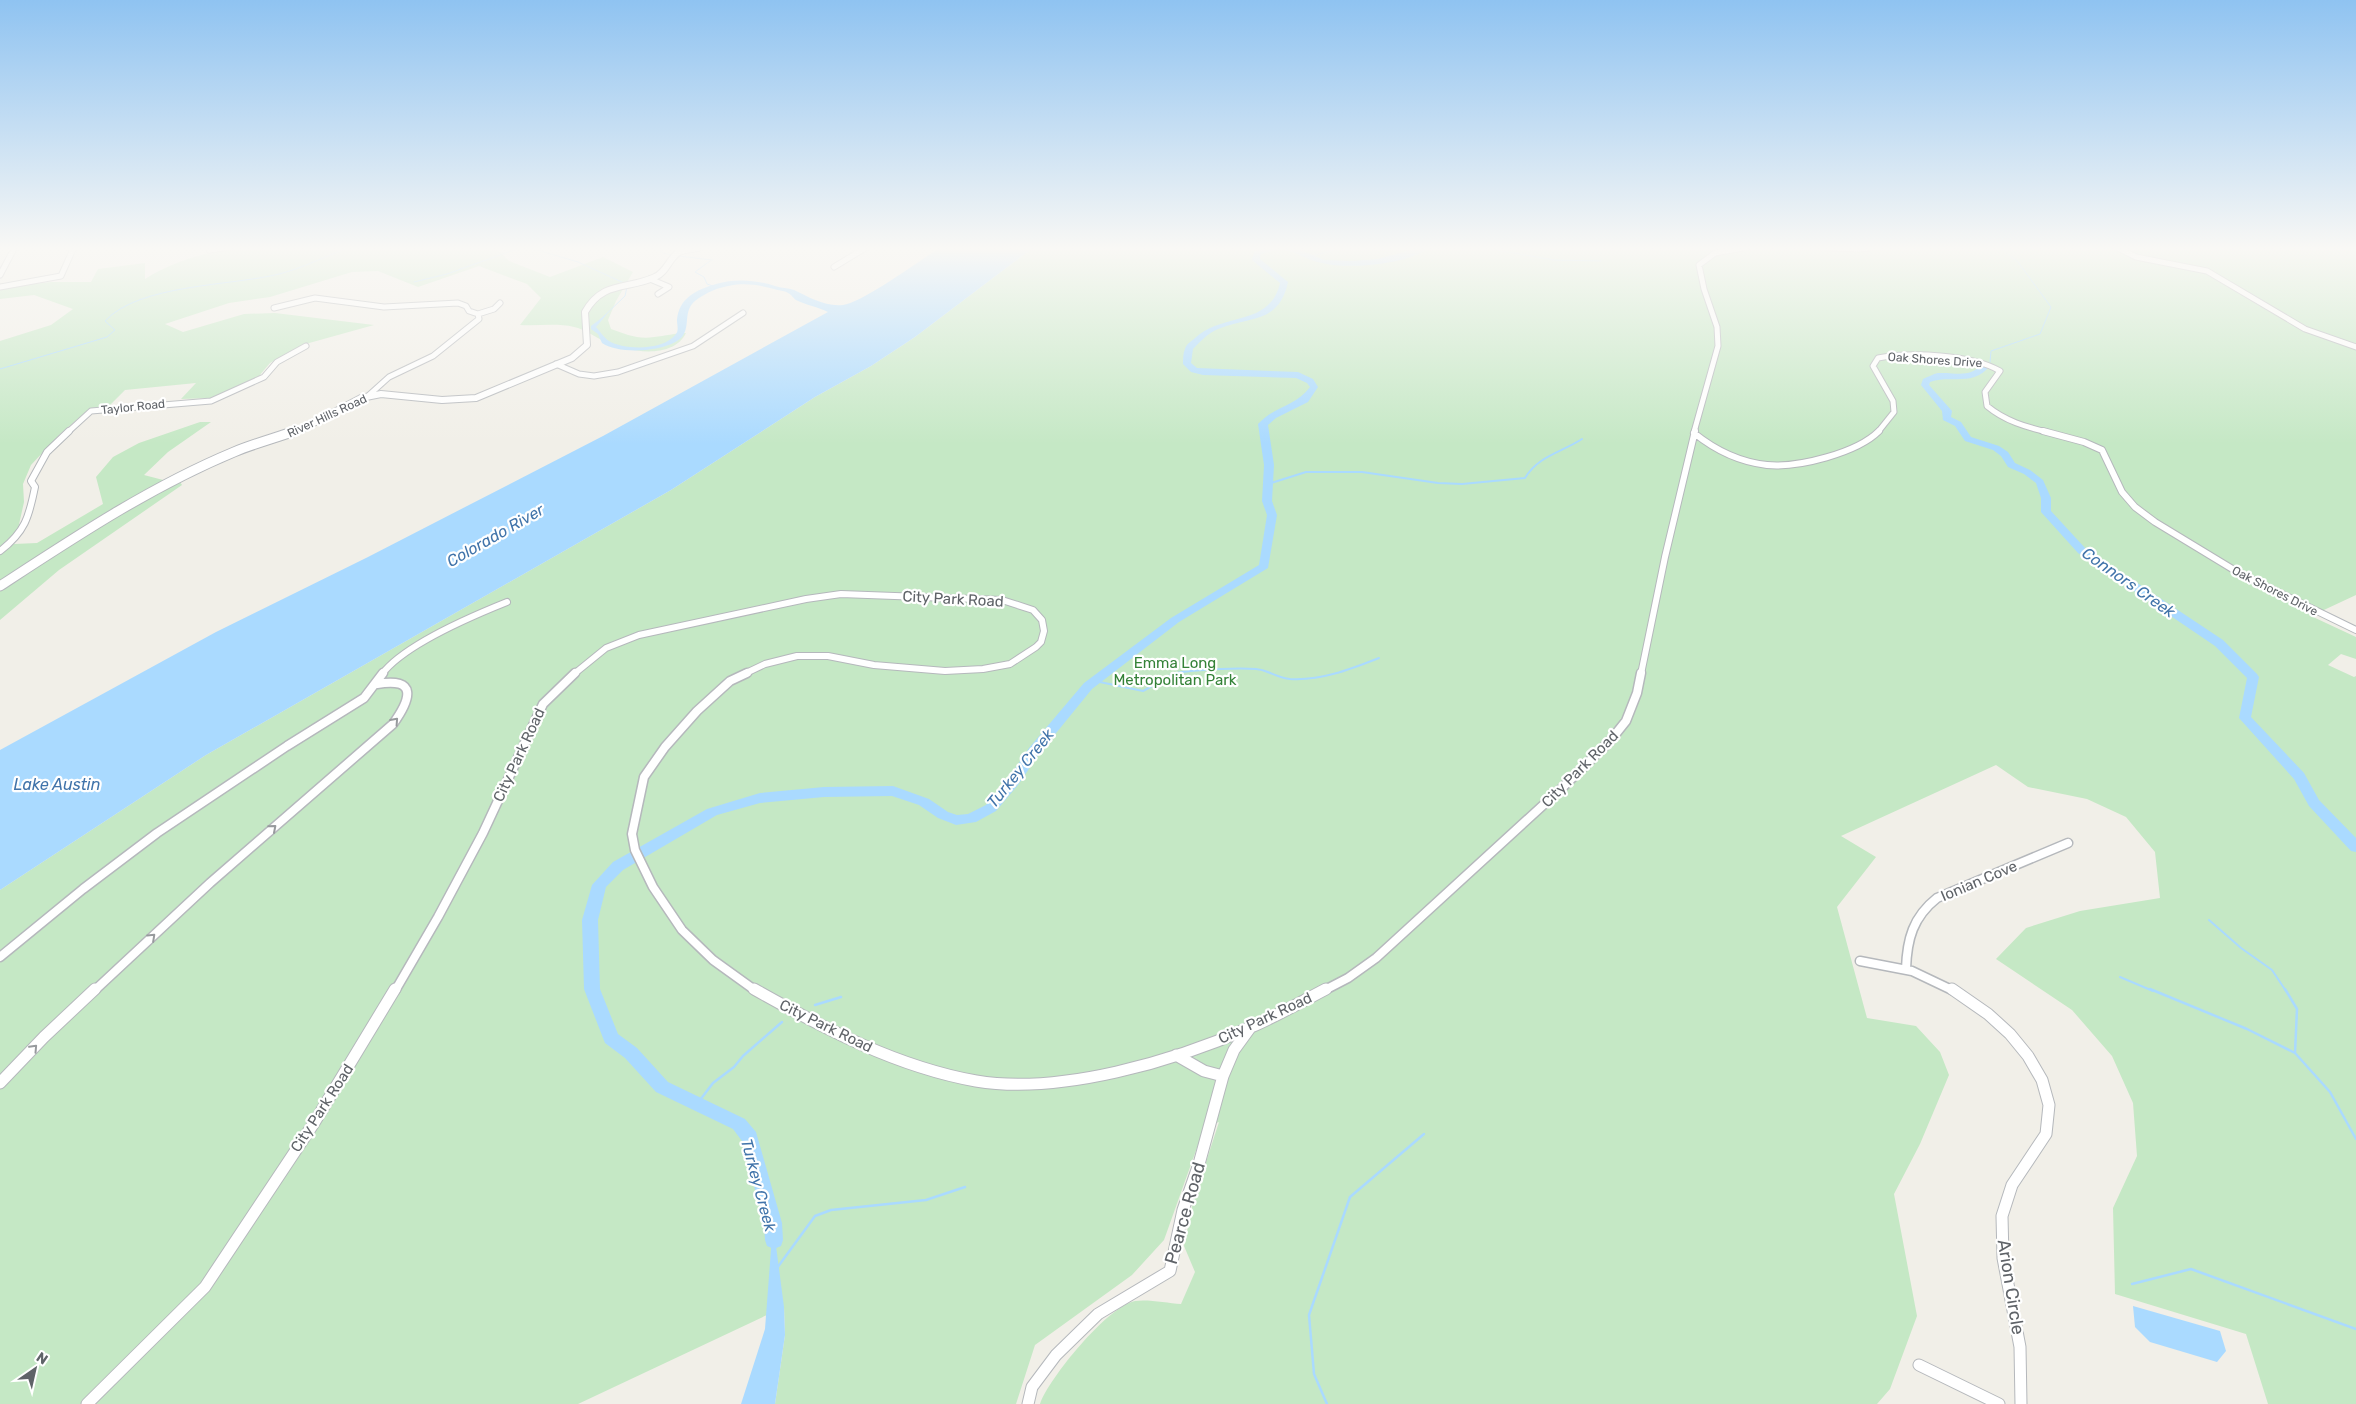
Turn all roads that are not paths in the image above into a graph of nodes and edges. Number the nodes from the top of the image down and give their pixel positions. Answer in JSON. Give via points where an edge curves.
{"nodes":[{"id":1,"x":743,"y":312,"type":"dead end"},
{"id":2,"x":474,"y":313,"type":"edge"},
{"id":3,"x":483,"y":313,"type":"edge"},
{"id":4,"x":589,"y":313,"type":"edge"},
{"id":5,"x":1712,"y":313,"type":"edge"},
{"id":6,"x":2277,"y":313,"type":"edge"},
{"id":7,"x":478,"y":314,"type":"junction"},
{"id":8,"x":306,"y":346,"type":"dead end"},
{"id":9,"x":2356,"y":347,"type":"edge"},
{"id":10,"x":556,"y":364,"type":"junction"},
{"id":11,"x":369,"y":395,"type":"junction"},
{"id":12,"x":1694,"y":433,"type":"junction"},
{"id":13,"x":1691,"y":446,"type":"junction"},
{"id":14,"x":1711,"y":446,"type":"junction"},
{"id":15,"x":0,"y":551,"type":"edge"},
{"id":16,"x":0,"y":586,"type":"edge"},
{"id":17,"x":506,"y":602,"type":"dead end"},
{"id":18,"x":2356,"y":630,"type":"edge"},
{"id":19,"x":377,"y":684,"type":"junction"},
{"id":20,"x":2068,"y":843,"type":"dead end"},
{"id":21,"x":0,"y":958,"type":"edge"},
{"id":22,"x":1860,"y":961,"type":"dead end"},
{"id":23,"x":1906,"y":969,"type":"junction"},
{"id":24,"x":1251,"y":1026,"type":"junction"},
{"id":25,"x":1176,"y":1055,"type":"junction"},
{"id":26,"x":1223,"y":1076,"type":"junction"},
{"id":27,"x":0,"y":1084,"type":"edge"},
{"id":28,"x":1919,"y":1365,"type":"dead end"},
{"id":29,"x":87,"y":1404,"type":"edge"},
{"id":30,"x":1028,"y":1404,"type":"edge"},
{"id":31,"x":1999,"y":1404,"type":"edge"},
{"id":32,"x":2021,"y":1404,"type":"edge"}],
"edges":[{"from":1,"to":10,"type":"street","via":[[693,346],[618,372],[594,376],[579,374]]},
{"from":2,"to":7,"type":"street"},
{"from":3,"to":7,"type":"street"},
{"from":4,"to":10,"type":"street","name":"River Hills Road","via":[[584,325],[589,345],[580,354]]},
{"from":5,"to":12,"type":"street","name":"City Park Road","via":[[1718,340]]},
{"from":6,"to":9,"type":"street","via":[[2305,329]]},
{"from":7,"to":11,"type":"street","via":[[479,319],[438,352],[389,377]]},
{"from":8,"to":15,"type":"street","name":"Taylor Road","via":[[277,362],[264,377],[211,401],[92,411],[48,452],[31,481],[35,488],[27,524]]},
{"from":10,"to":11,"type":"street","name":"River Hills Road","via":[[476,398],[442,400]]},
{"from":11,"to":16,"type":"street","name":"River Hills Road","via":[[304,428],[234,452],[152,490]]},
{"from":12,"to":13,"type":"street","name":"City Park Road"},
{"from":12,"to":14,"type":"street","name":"Oak Shores Drive"},
{"from":13,"to":14,"type":"street"},
{"from":13,"to":24,"type":"street","name":"City Park Road","via":[[1637,693],[1629,716],[1619,731],[1564,786],[1376,958],[1348,978]]},
{"from":14,"to":18,"type":"street","name":"Oak Shores Drive","via":[[1768,465],[1850,451],[1867,442],[1894,412],[1893,401],[1873,366],[1878,358],[1896,355],[1981,361],[2000,371],[1984,396],[1986,404],[1996,413],[2020,425],[2095,445],[2102,450],[2122,492],[2155,522],[2246,577]]},
{"from":17,"to":19,"type":"street","via":[[463,619],[415,647],[387,668]]},
{"from":19,"to":21,"type":"street","via":[[358,702],[156,833]]},
{"from":27,"to":19,"type":"street","one_way":true,"via":[[44,1037],[210,883],[393,724],[407,701],[406,691],[398,682]]},
{"from":20,"to":23,"type":"street","name":"Ionian Cove","via":[[1937,898],[1923,908],[1912,928],[1906,949]]},
{"from":22,"to":23,"type":"street","name":"Arion Circle"},
{"from":23,"to":32,"type":"street","name":"Arion Circle","via":[[1946,985],[1989,1014],[2029,1057],[2045,1092],[2048,1106],[2046,1131],[2010,1186],[2002,1216],[2003,1254],[2020,1347]]},
{"from":24,"to":25,"type":"street","name":"City Park Road"},
{"from":24,"to":26,"type":"street","name":"Pearce Road","via":[[1234,1050]]},
{"from":25,"to":26,"type":"street","via":[[1204,1071]]},
{"from":25,"to":29,"type":"street","name":"City Park Road","via":[[1089,1078],[1038,1084],[978,1082],[898,1060],[798,1014],[730,974],[682,930],[657,894],[635,850],[632,834],[644,777],[691,718],[738,676],[774,661],[803,656],[828,656],[904,669],[968,670],[1000,666],[1018,660],[1041,642],[1044,631],[1038,614],[1002,600],[841,594],[624,639],[596,655],[552,692],[543,704],[483,833],[438,917],[328,1100],[205,1287]]},
{"from":26,"to":30,"type":"street","name":"Pearce Road","via":[[1183,1210],[1170,1271],[1098,1314],[1056,1355],[1032,1387]]},
{"from":28,"to":31,"type":"street"}]}
